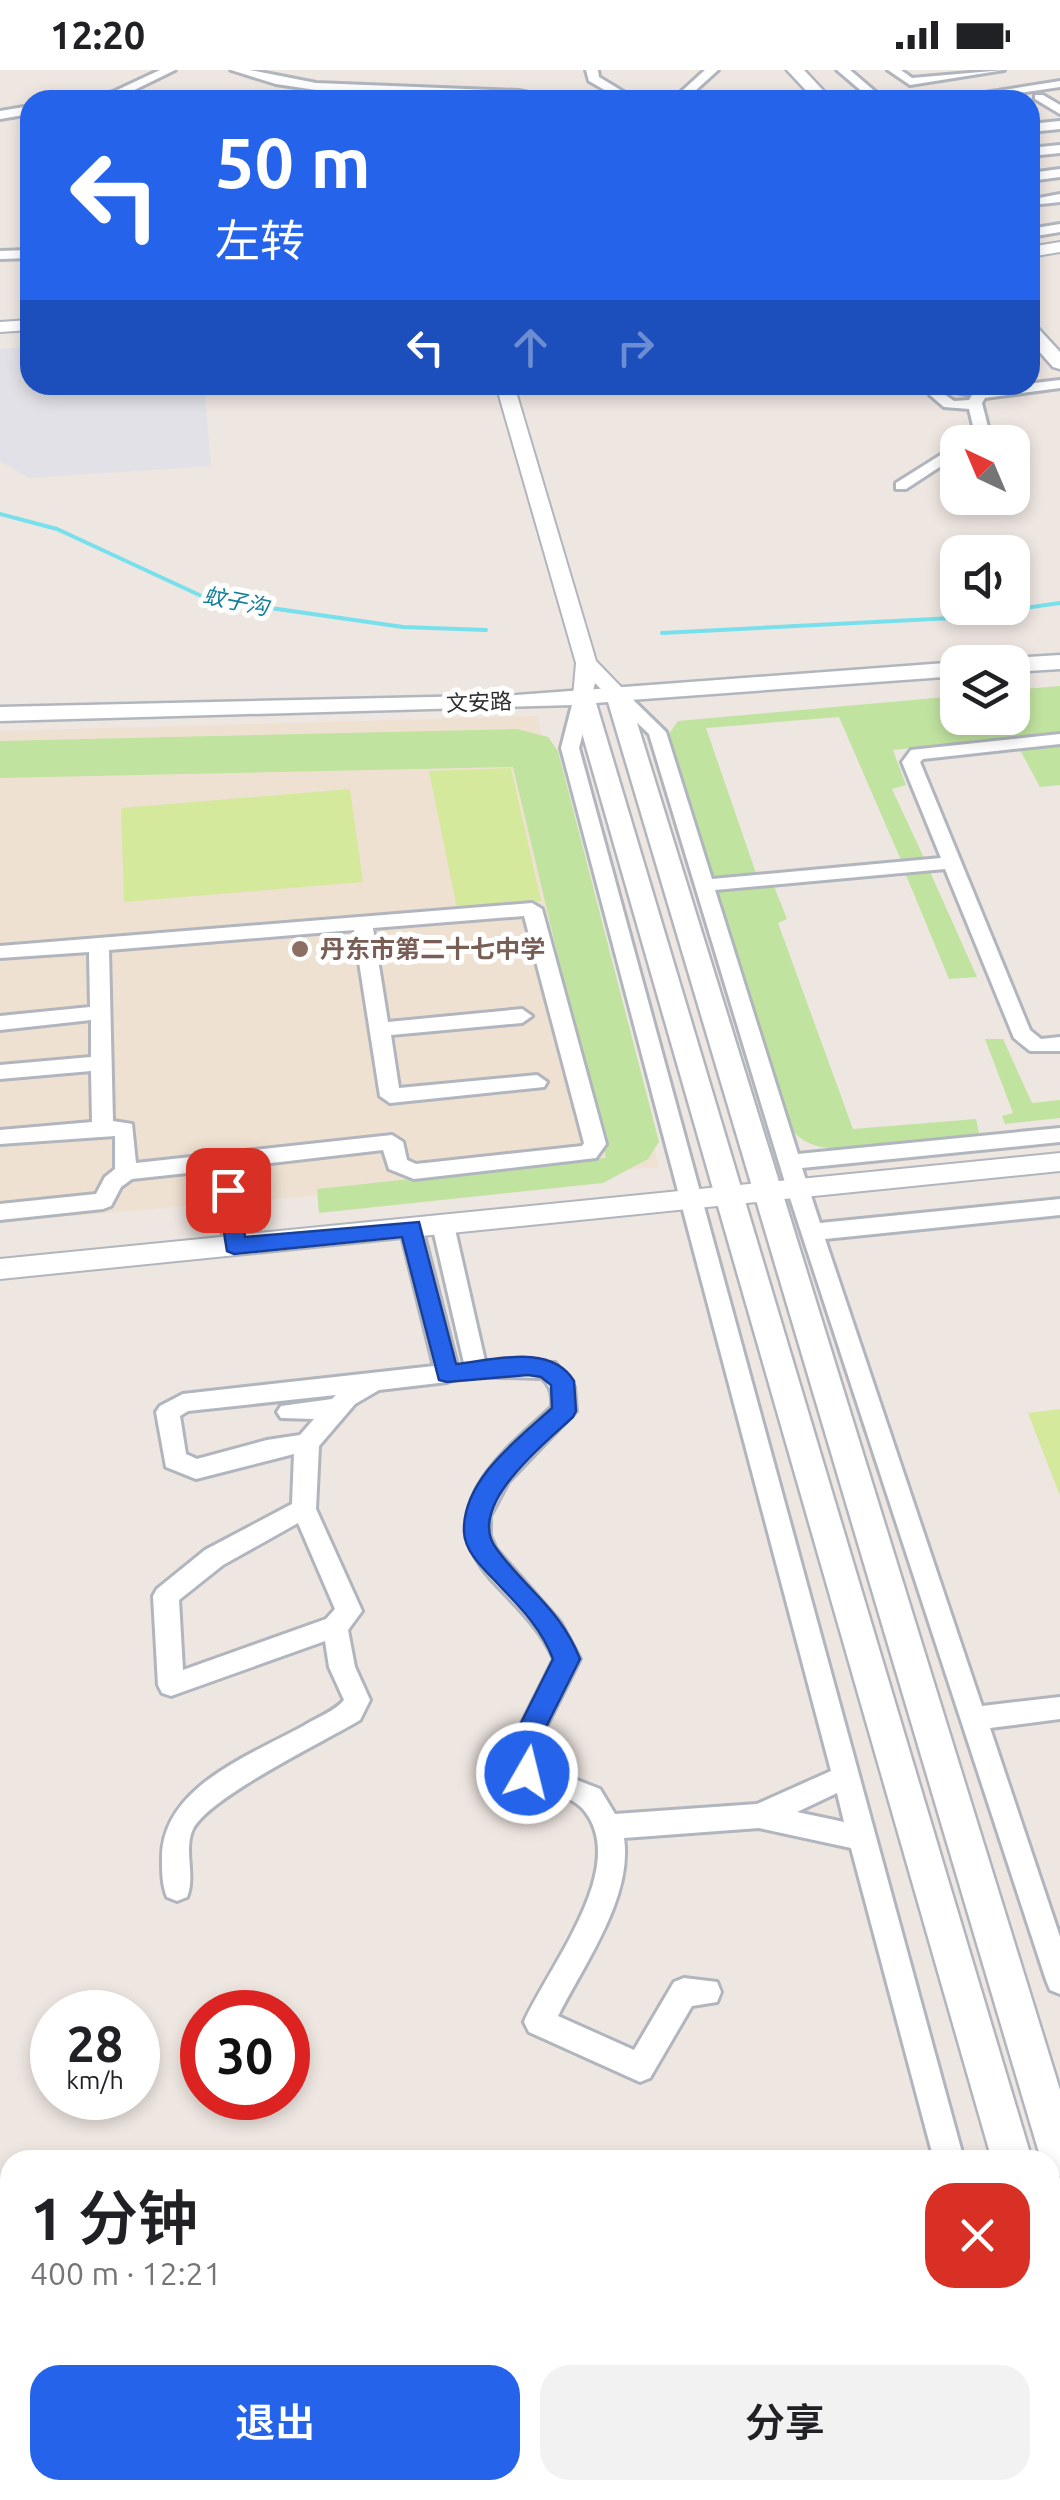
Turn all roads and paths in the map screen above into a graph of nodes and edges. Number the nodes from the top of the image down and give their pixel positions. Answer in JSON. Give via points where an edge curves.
{"nodes":[{"id":1,"x":169,"y":70,"type":"edge"},
{"id":2,"x":237,"y":70,"type":"edge"},
{"id":3,"x":592,"y":70,"type":"edge"},
{"id":4,"x":712,"y":70,"type":"edge"},
{"id":5,"x":794,"y":70,"type":"edge"},
{"id":6,"x":843,"y":70,"type":"edge"},
{"id":7,"x":894,"y":70,"type":"edge"},
{"id":8,"x":998,"y":70,"type":"edge"},
{"id":9,"x":277,"y":83,"type":"junction"},
{"id":10,"x":1060,"y":84,"type":"edge"},
{"id":11,"x":127,"y":90,"type":"edge"},
{"id":12,"x":279,"y":90,"type":"edge"},
{"id":13,"x":398,"y":90,"type":"edge"},
{"id":14,"x":612,"y":90,"type":"edge"},
{"id":15,"x":689,"y":90,"type":"edge"},
{"id":16,"x":814,"y":90,"type":"edge"},
{"id":17,"x":868,"y":90,"type":"edge"},
{"id":18,"x":1018,"y":90,"type":"edge"},
{"id":19,"x":1040,"y":341,"type":"edge"},
{"id":20,"x":1060,"y":363,"type":"edge"},
{"id":21,"x":508,"y":395,"type":"edge"},
{"id":22,"x":973,"y":395,"type":"edge"},
{"id":23,"x":996,"y":395,"type":"edge"},
{"id":24,"x":978,"y":398,"type":"junction"},
{"id":25,"x":981,"y":425,"type":"edge"},
{"id":26,"x":940,"y":460,"type":"edge"},
{"id":27,"x":901,"y":486,"type":"dead end"},
{"id":28,"x":1060,"y":662,"type":"edge"},
{"id":29,"x":586,"y":664,"type":"junction"},
{"id":30,"x":1030,"y":664,"type":"edge"},
{"id":31,"x":940,"y":670,"type":"edge"},
{"id":32,"x":617,"y":694,"type":"junction"},
{"id":33,"x":582,"y":697,"type":"junction"},
{"id":34,"x":0,"y":714,"type":"edge"},
{"id":35,"x":1060,"y":740,"type":"edge"},
{"id":36,"x":952,"y":863,"type":"junction"},
{"id":37,"x":704,"y":885,"type":"junction"},
{"id":38,"x":363,"y":923,"type":"junction"},
{"id":39,"x":99,"y":944,"type":"junction"},
{"id":40,"x":0,"y":952,"type":"edge"},
{"id":41,"x":100,"y":1013,"type":"junction"},
{"id":42,"x":522,"y":1016,"type":"dead end"},
{"id":43,"x":0,"y":1022,"type":"edge"},
{"id":44,"x":380,"y":1029,"type":"junction"},
{"id":45,"x":1060,"y":1044,"type":"edge"},
{"id":46,"x":100,"y":1063,"type":"junction"},
{"id":47,"x":0,"y":1072,"type":"edge"},
{"id":48,"x":537,"y":1082,"type":"dead end"},
{"id":49,"x":103,"y":1128,"type":"junction"},
{"id":50,"x":1060,"y":1135,"type":"edge"},
{"id":51,"x":0,"y":1137,"type":"edge"},
{"id":52,"x":225,"y":1161,"type":"junction"},
{"id":53,"x":790,"y":1162,"type":"junction"},
{"id":54,"x":1060,"y":1162,"type":"edge"},
{"id":55,"x":126,"y":1172,"type":"junction"},
{"id":56,"x":783,"y":1190,"type":"junction"},
{"id":57,"x":730,"y":1196,"type":"junction"},
{"id":58,"x":694,"y":1199,"type":"junction"},
{"id":59,"x":1060,"y":1208,"type":"edge"},
{"id":60,"x":0,"y":1212,"type":"edge"},
{"id":61,"x":443,"y":1224,"type":"junction"},
{"id":62,"x":411,"y":1228,"type":"junction"},
{"id":63,"x":812,"y":1232,"type":"junction"},
{"id":64,"x":234,"y":1246,"type":"junction"},
{"id":65,"x":0,"y":1269,"type":"edge"},
{"id":66,"x":475,"y":1370,"type":"junction"},
{"id":67,"x":447,"y":1374,"type":"junction"},
{"id":68,"x":378,"y":1381,"type":"junction"},
{"id":69,"x":336,"y":1408,"type":"junction"},
{"id":70,"x":289,"y":1412,"type":"dead end"},
{"id":71,"x":307,"y":1444,"type":"junction"},
{"id":72,"x":304,"y":1509,"type":"junction"},
{"id":73,"x":335,"y":1627,"type":"junction"},
{"id":74,"x":1060,"y":1708,"type":"edge"},
{"id":75,"x":975,"y":1718,"type":"junction"},
{"id":76,"x":847,"y":1776,"type":"junction"},
{"id":77,"x":758,"y":1816,"type":"junction"},
{"id":78,"x":608,"y":1827,"type":"junction"},
{"id":79,"x":864,"y":1838,"type":"junction"},
{"id":80,"x":177,"y":1888,"type":"dead end"},
{"id":81,"x":1060,"y":1980,"type":"edge"},
{"id":82,"x":707,"y":1992,"type":"dead end"},
{"id":83,"x":946,"y":2150,"type":"edge"},
{"id":84,"x":1009,"y":2150,"type":"edge"},
{"id":85,"x":1058,"y":2150,"type":"edge"}],
"edges":[{"from":1,"to":11,"type":"street"},
{"from":2,"to":9,"type":"street"},
{"from":3,"to":14,"type":"street","via":[[593,79]]},
{"from":4,"to":15,"type":"street"},
{"from":5,"to":16,"type":"main road"},
{"from":6,"to":17,"type":"street"},
{"from":7,"to":8,"type":"street","via":[[910,82]]},
{"from":9,"to":12,"type":"street"},
{"from":9,"to":13,"type":"street"},
{"from":10,"to":18,"type":"street"},
{"from":19,"to":20,"type":"main road"},
{"from":21,"to":29,"type":"street"},
{"from":22,"to":24,"type":"street"},
{"from":23,"to":24,"type":"street"},
{"from":24,"to":25,"type":"street"},
{"from":26,"to":27,"type":"street"},
{"from":28,"to":30,"type":"main road"},
{"from":29,"to":32,"type":"street"},
{"from":29,"to":33,"type":"street"},
{"from":31,"to":32,"type":"main road","name":"文安路"},
{"from":32,"to":33,"type":"main road","name":"文安路"},
{"from":32,"to":37,"type":"street","via":[[657,732]]},
{"from":32,"to":56,"type":"main road"},
{"from":33,"to":34,"type":"main road","name":"文安路"},
{"from":33,"to":57,"type":"main road"},
{"from":33,"to":58,"type":"street","via":[[570,748]]},
{"from":35,"to":36,"type":"street","via":[[918,754],[910,762]]},
{"from":36,"to":37,"type":"street"},
{"from":36,"to":45,"type":"street","via":[[1021,1033],[1036,1046]]},
{"from":37,"to":53,"type":"street"},
{"from":38,"to":39,"type":"street"},
{"from":38,"to":44,"type":"street"},
{"from":38,"to":52,"type":"street","via":[[532,909],[595,1144],[588,1153],[414,1172],[396,1164],[392,1142]]},
{"from":39,"to":40,"type":"street"},
{"from":39,"to":41,"type":"street"},
{"from":41,"to":43,"type":"street"},
{"from":41,"to":46,"type":"street"},
{"from":42,"to":44,"type":"street"},
{"from":44,"to":48,"type":"street","via":[[390,1096]]},
{"from":46,"to":47,"type":"street"},
{"from":46,"to":49,"type":"street"},
{"from":49,"to":51,"type":"street"},
{"from":49,"to":55,"type":"street","via":[[125,1129]]},
{"from":50,"to":53,"type":"street"},
{"from":52,"to":55,"type":"street"},
{"from":52,"to":64,"type":"street"},
{"from":53,"to":56,"type":"street"},
{"from":54,"to":56,"type":"street"},
{"from":55,"to":60,"type":"street","via":[[104,1201]]},
{"from":56,"to":57,"type":"street"},
{"from":56,"to":63,"type":"street"},
{"from":56,"to":85,"type":"main road"},
{"from":57,"to":58,"type":"street"},
{"from":57,"to":84,"type":"main road"},
{"from":58,"to":61,"type":"street"},
{"from":58,"to":76,"type":"street"},
{"from":59,"to":63,"type":"street"},
{"from":61,"to":62,"type":"street"},
{"from":61,"to":66,"type":"street"},
{"from":62,"to":64,"type":"street"},
{"from":62,"to":67,"type":"street"},
{"from":63,"to":75,"type":"street"},
{"from":64,"to":65,"type":"street"},
{"from":66,"to":67,"type":"street"},
{"from":66,"to":78,"type":"street","via":[[548,1368],[562,1381],[564,1411],[510,1460],[484,1497],[476,1534],[484,1553],[540,1612],[566,1659],[520,1753],[527,1773],[590,1798]]},
{"from":67,"to":68,"type":"street"},
{"from":68,"to":69,"type":"street"},
{"from":68,"to":71,"type":"street","via":[[183,1403],[168,1412],[175,1460],[196,1470]]},
{"from":69,"to":70,"type":"street"},
{"from":69,"to":71,"type":"street"},
{"from":71,"to":72,"type":"street"},
{"from":72,"to":73,"type":"street","via":[[350,1610]]},
{"from":72,"to":73,"type":"street","via":[[250,1534],[166,1596],[171,1685]]},
{"from":73,"to":80,"type":"street","via":[[357,1700],[351,1712],[185,1816],[175,1840]]},
{"from":74,"to":75,"type":"street"},
{"from":75,"to":81,"type":"street"},
{"from":76,"to":77,"type":"street"},
{"from":76,"to":79,"type":"street"},
{"from":77,"to":78,"type":"street"},
{"from":77,"to":79,"type":"street"},
{"from":78,"to":82,"type":"street","via":[[608,1891],[538,2022],[640,2068],[684,1992]]},
{"from":79,"to":83,"type":"street"}]}
